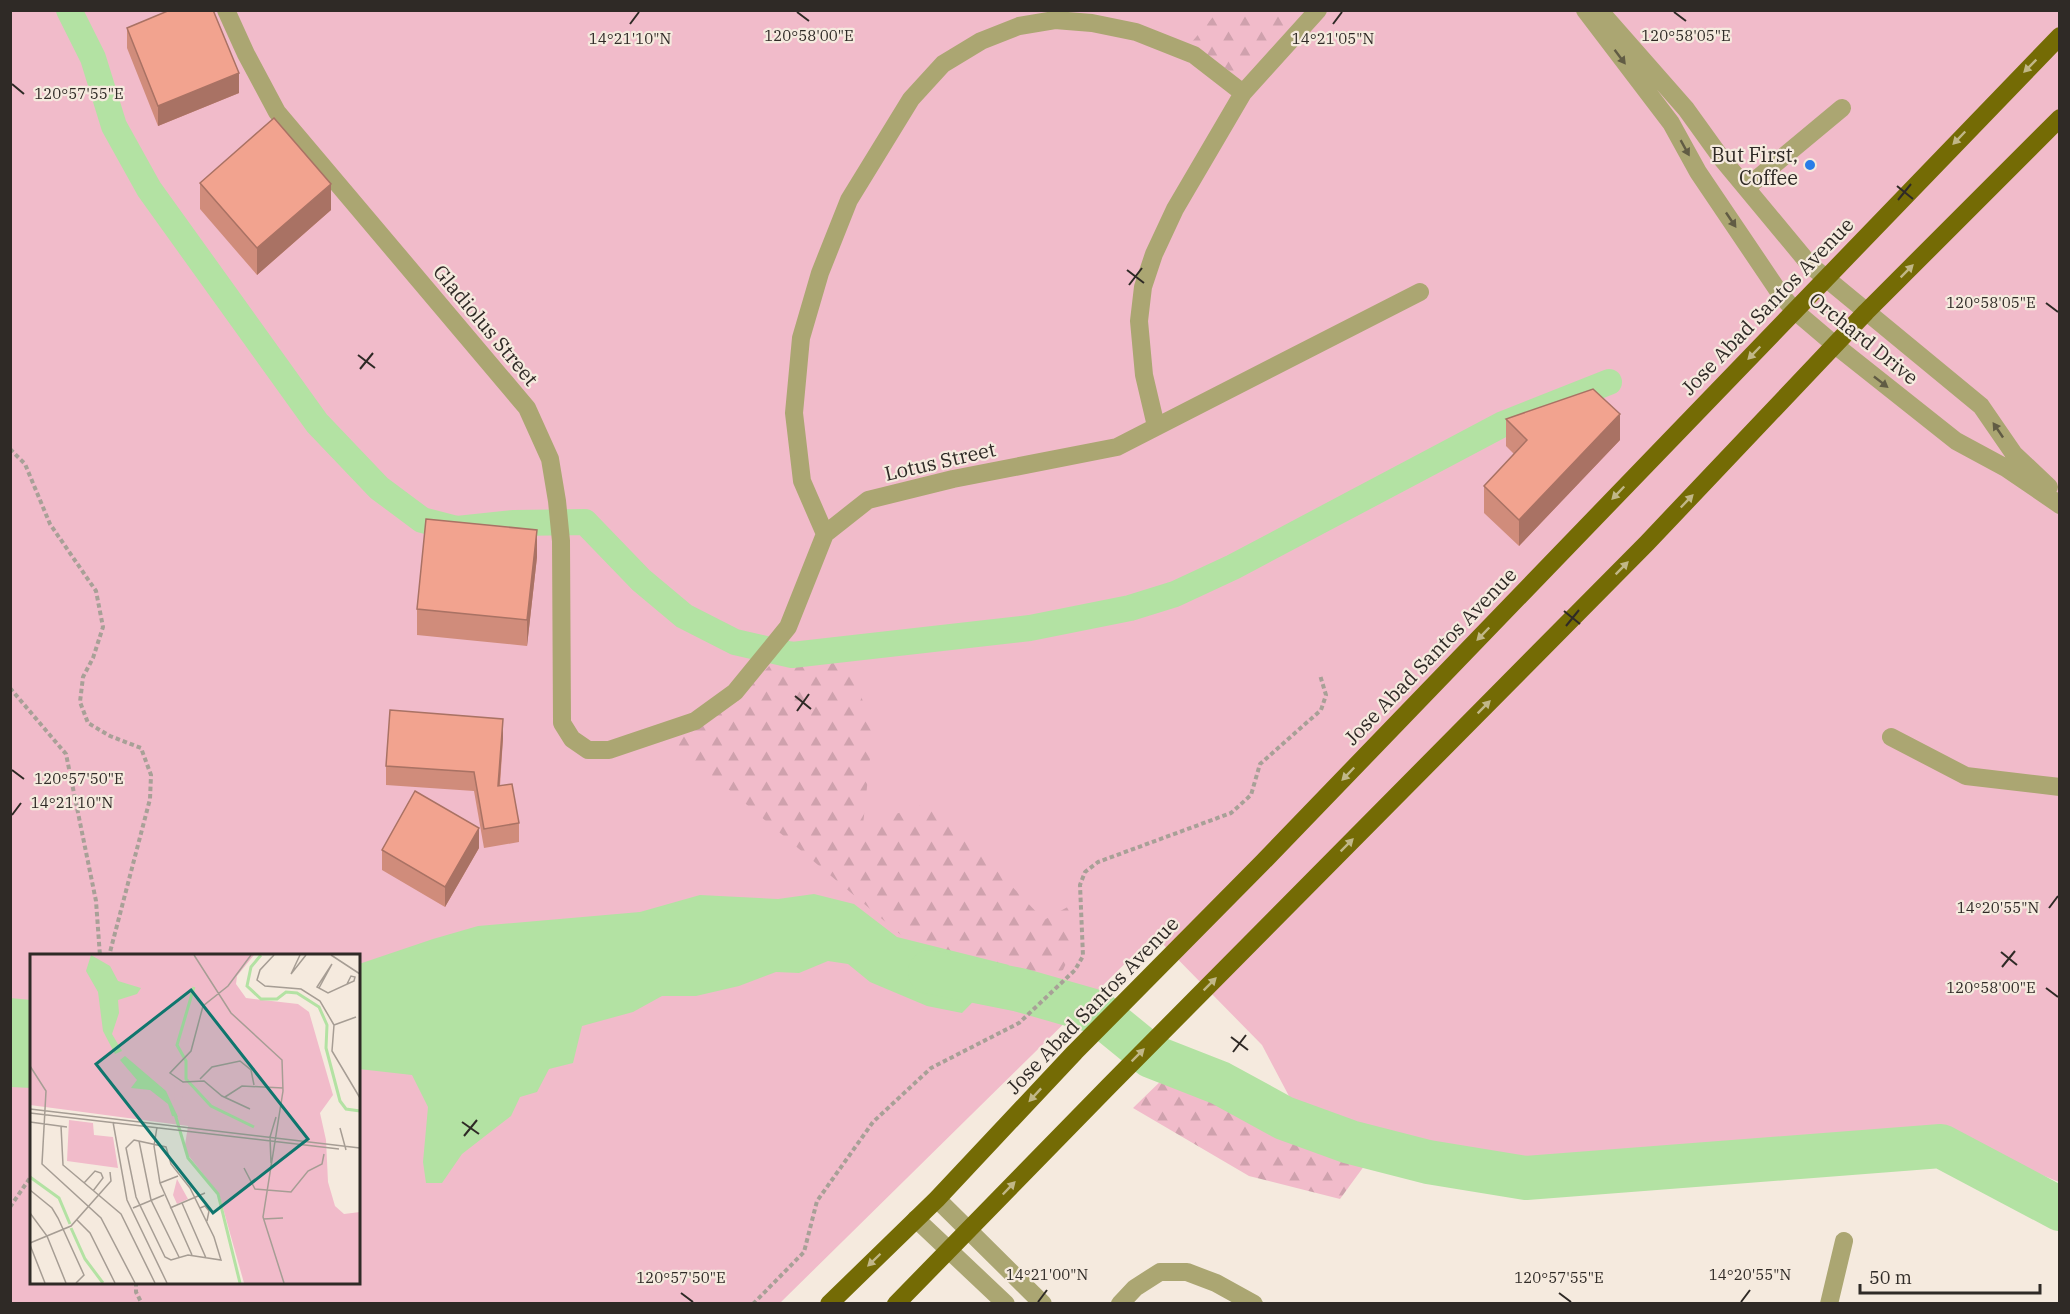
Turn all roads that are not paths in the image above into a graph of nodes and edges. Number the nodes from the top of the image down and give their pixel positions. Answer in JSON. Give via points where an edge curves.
{"nodes":[{"id":1,"x":226,"y":10,"type":"edge"},
{"id":2,"x":1318,"y":10,"type":"edge"},
{"id":3,"x":1585,"y":10,"type":"edge"},
{"id":4,"x":1599,"y":10,"type":"edge"},
{"id":5,"x":2060,"y":36,"type":"edge"},
{"id":6,"x":1243,"y":93,"type":"junction"},
{"id":7,"x":1842,"y":108,"type":"dead end"},
{"id":8,"x":2060,"y":118,"type":"edge"},
{"id":9,"x":1746,"y":188,"type":"junction"},
{"id":10,"x":1826,"y":279,"type":"junction"},
{"id":11,"x":1420,"y":292,"type":"dead end"},
{"id":12,"x":1795,"y":311,"type":"junction"},
{"id":13,"x":1866,"y":312,"type":"junction"},
{"id":14,"x":1835,"y":345,"type":"junction"},
{"id":15,"x":1156,"y":426,"type":"junction"},
{"id":16,"x":2060,"y":496,"type":"edge"},
{"id":17,"x":2060,"y":505,"type":"edge"},
{"id":18,"x":825,"y":534,"type":"junction"},
{"id":19,"x":562,"y":723,"type":"joint"},
{"id":20,"x":1891,"y":737,"type":"dead end"},
{"id":21,"x":2060,"y":787,"type":"edge"},
{"id":22,"x":937,"y":1199,"type":"junction"},
{"id":23,"x":916,"y":1219,"type":"junction"},
{"id":24,"x":968,"y":1230,"type":"junction"},
{"id":25,"x":1844,"y":1241,"type":"dead end"},
{"id":26,"x":950,"y":1249,"type":"junction"},
{"id":27,"x":829,"y":1304,"type":"edge"},
{"id":28,"x":896,"y":1304,"type":"edge"},
{"id":29,"x":1006,"y":1304,"type":"edge"},
{"id":30,"x":1043,"y":1304,"type":"edge"},
{"id":31,"x":1120,"y":1304,"type":"edge"},
{"id":32,"x":1254,"y":1304,"type":"edge"},
{"id":33,"x":1829,"y":1304,"type":"edge"}],
"edges":[{"from":1,"to":19,"type":"street","name":"Gladiolus Street","via":[[277,112],[527,408],[550,459],[557,501],[561,541]]},
{"from":2,"to":6,"type":"street"},
{"from":3,"to":12,"type":"street","name":"Orchard Drive","one_way":true,"via":[[1671,123],[1698,172]]},
{"from":4,"to":9,"type":"street","name":"Orchard Drive","via":[[1686,109]]},
{"from":5,"to":10,"type":"main road","name":"Jose Abad Santos Avenue","one_way":true},
{"from":6,"to":15,"type":"street","via":[[1175,209],[1143,287],[1139,321],[1144,375]]},
{"from":6,"to":18,"type":"street","via":[[1194,55],[1136,33],[1092,23],[1055,20],[1019,26],[981,41],[944,64],[911,99],[849,200],[820,273],[801,338],[794,413],[802,481]]},
{"from":7,"to":9,"type":"street"},
{"from":13,"to":8,"type":"main road","one_way":true},
{"from":9,"to":10,"type":"street","name":"Orchard Drive"},
{"from":10,"to":12,"type":"main road","name":"Jose Abad Santos Avenue"},
{"from":10,"to":13,"type":"street","name":"Orchard Drive"},
{"from":11,"to":15,"type":"street","name":"Lotus Street"},
{"from":12,"to":14,"type":"street","name":"Orchard Drive"},
{"from":12,"to":22,"type":"main road","name":"Jose Abad Santos Avenue","one_way":true},
{"from":13,"to":14,"type":"main road"},
{"from":16,"to":13,"type":"street","name":"Orchard Drive","one_way":true,"via":[[2014,454],[1982,406]]},
{"from":14,"to":17,"type":"street","name":"Orchard Drive","one_way":true,"via":[[1956,441],[2006,468]]},
{"from":24,"to":14,"type":"main road","one_way":true,"via":[[1647,543]]},
{"from":15,"to":18,"type":"street","name":"Lotus Street","via":[[1117,447],[868,500]]},
{"from":18,"to":19,"type":"street","name":"Lotus Street","via":[[788,627],[735,692],[695,721],[609,750],[588,750],[572,739]]},
{"from":20,"to":21,"type":"street","via":[[1966,776]]},
{"from":22,"to":23,"type":"main road","name":"Jose Abad Santos Avenue"},
{"from":22,"to":24,"type":"street"},
{"from":23,"to":26,"type":"street"},
{"from":23,"to":27,"type":"main road","name":"Jose Abad Santos Avenue","one_way":true},
{"from":24,"to":26,"type":"main road"},
{"from":24,"to":30,"type":"street"},
{"from":25,"to":33,"type":"street"},
{"from":26,"to":28,"type":"main road"},
{"from":26,"to":29,"type":"street"},
{"from":31,"to":32,"type":"street","via":[[1135,1288],[1160,1272],[1187,1272]]}]}
